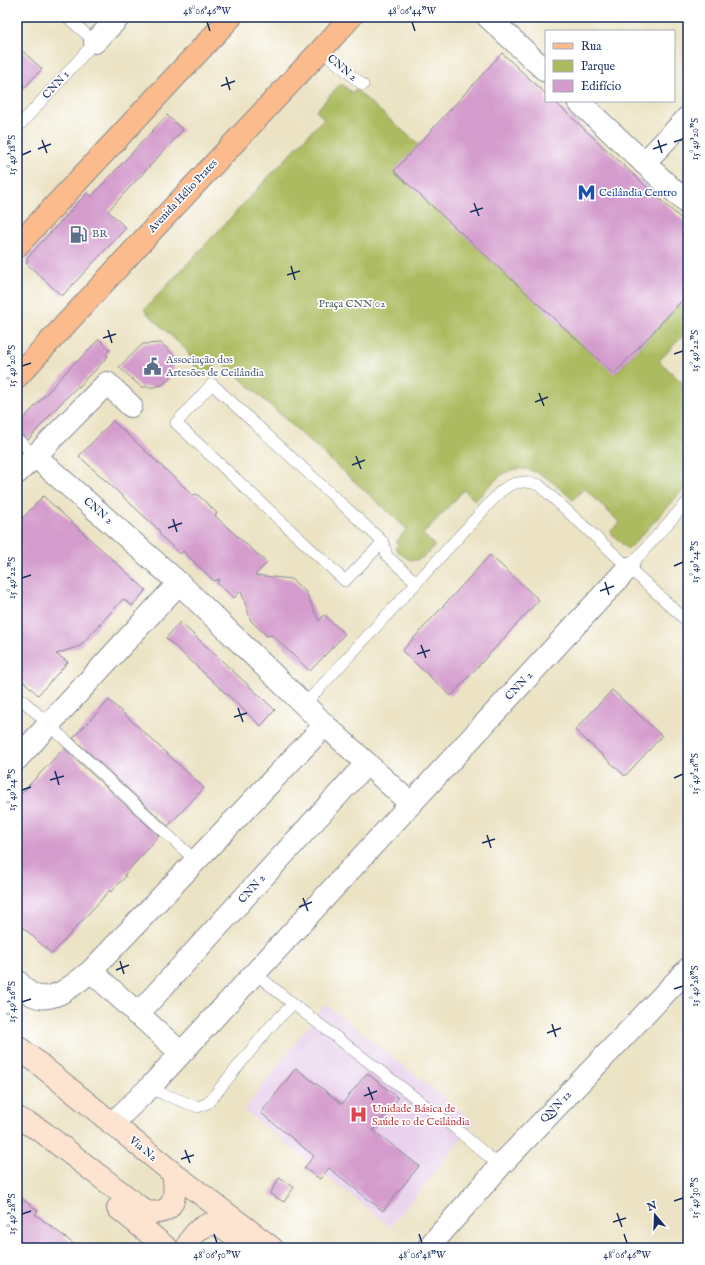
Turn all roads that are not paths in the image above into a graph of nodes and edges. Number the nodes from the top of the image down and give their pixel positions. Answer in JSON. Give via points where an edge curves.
{"nodes":[{"id":1,"x":67,"y":17,"type":"edge"},
{"id":2,"x":119,"y":17,"type":"edge"},
{"id":3,"x":231,"y":17,"type":"edge"},
{"id":4,"x":351,"y":17,"type":"edge"},
{"id":5,"x":488,"y":17,"type":"edge"},
{"id":6,"x":95,"y":42,"type":"junction"},
{"id":7,"x":321,"y":50,"type":"junction"},
{"id":8,"x":545,"y":70,"type":"edge"},
{"id":9,"x":363,"y":85,"type":"dead end"},
{"id":10,"x":579,"y":102,"type":"edge"},
{"id":11,"x":688,"y":117,"type":"edge"},
{"id":12,"x":17,"y":128,"type":"edge"},
{"id":13,"x":644,"y":163,"type":"junction"},
{"id":14,"x":688,"y":204,"type":"edge"},
{"id":15,"x":17,"y":246,"type":"edge"},
{"id":16,"x":17,"y":377,"type":"edge"},
{"id":17,"x":131,"y":406,"type":"dead end"},
{"id":18,"x":17,"y":439,"type":"edge"},
{"id":19,"x":34,"y":456,"type":"junction"},
{"id":20,"x":17,"y":473,"type":"edge"},
{"id":21,"x":688,"y":501,"type":"edge"},
{"id":22,"x":383,"y":542,"type":"junction"},
{"id":23,"x":628,"y":568,"type":"junction"},
{"id":24,"x":179,"y":582,"type":"junction"},
{"id":25,"x":417,"y":583,"type":"junction"},
{"id":26,"x":688,"y":622,"type":"edge"},
{"id":27,"x":17,"y":696,"type":"edge"},
{"id":28,"x":305,"y":704,"type":"junction"},
{"id":29,"x":48,"y":725,"type":"junction"},
{"id":30,"x":325,"y":725,"type":"junction"},
{"id":31,"x":17,"y":759,"type":"edge"},
{"id":32,"x":367,"y":763,"type":"junction"},
{"id":33,"x":411,"y":804,"type":"junction"},
{"id":34,"x":196,"y":861,"type":"junction"},
{"id":35,"x":688,"y":969,"type":"edge"},
{"id":36,"x":90,"y":971,"type":"junction"},
{"id":37,"x":255,"y":973,"type":"junction"},
{"id":38,"x":17,"y":981,"type":"edge"},
{"id":39,"x":293,"y":1004,"type":"junction"},
{"id":40,"x":137,"y":1014,"type":"junction"},
{"id":41,"x":17,"y":1046,"type":"edge"},
{"id":42,"x":181,"y":1053,"type":"junction"},
{"id":43,"x":150,"y":1087,"type":"junction"},
{"id":44,"x":17,"y":1118,"type":"edge"},
{"id":45,"x":112,"y":1124,"type":"junction"},
{"id":46,"x":17,"y":1127,"type":"edge"},
{"id":47,"x":500,"y":1166,"type":"junction"},
{"id":48,"x":173,"y":1173,"type":"junction"},
{"id":49,"x":167,"y":1248,"type":"edge"},
{"id":50,"x":187,"y":1248,"type":"edge"},
{"id":51,"x":250,"y":1248,"type":"edge"},
{"id":52,"x":272,"y":1248,"type":"edge"},
{"id":53,"x":428,"y":1248,"type":"edge"}],
"edges":[{"from":1,"to":6,"type":"lane"},
{"from":2,"to":6,"type":"street","name":"CNN 1"},
{"from":3,"to":15,"type":"main road"},
{"from":4,"to":7,"type":"main road","name":"Avenida Hélio Prates"},
{"from":5,"to":8,"type":"street"},
{"from":6,"to":12,"type":"lane","name":"CNN 1"},
{"from":7,"to":9,"type":"lane","name":"CNN 2"},
{"from":7,"to":16,"type":"main road","name":"Avenida Hélio Prates"},
{"from":10,"to":13,"type":"street"},
{"from":11,"to":13,"type":"street"},
{"from":13,"to":14,"type":"street"},
{"from":17,"to":19,"type":"street","via":[[107,383]]},
{"from":18,"to":19,"type":"lane"},
{"from":19,"to":20,"type":"street"},
{"from":19,"to":24,"type":"street","name":"CNN 2"},
{"from":21,"to":23,"type":"lane"},
{"from":22,"to":22,"type":"lane","via":[[212,384],[176,422],[345,581]]},
{"from":22,"to":25,"type":"lane","via":[[387,556]]},
{"from":23,"to":25,"type":"lane","via":[[542,488],[523,481],[514,483],[499,493]]},
{"from":23,"to":26,"type":"lane"},
{"from":23,"to":33,"type":"street","name":"CNN 2"},
{"from":24,"to":28,"type":"street","name":"CNN 2"},
{"from":24,"to":29,"type":"street"},
{"from":25,"to":28,"type":"lane"},
{"from":27,"to":29,"type":"lane"},
{"from":28,"to":30,"type":"street","name":"CNN 2"},
{"from":29,"to":31,"type":"street"},
{"from":29,"to":34,"type":"lane"},
{"from":30,"to":32,"type":"street","name":"CNN 2"},
{"from":30,"to":34,"type":"street"},
{"from":32,"to":33,"type":"street","name":"CNN 2"},
{"from":32,"to":40,"type":"street","name":"CNN 2"},
{"from":33,"to":37,"type":"street","name":"CNN 2"},
{"from":34,"to":36,"type":"street"},
{"from":35,"to":47,"type":"street","name":"QNN 12"},
{"from":36,"to":38,"type":"street","via":[[74,985],[53,996],[32,994]]},
{"from":36,"to":40,"type":"street"},
{"from":37,"to":39,"type":"lane"},
{"from":37,"to":42,"type":"street","name":"CNN 2"},
{"from":39,"to":43,"type":"lane","via":[[270,1027],[208,1103],[198,1107]]},
{"from":39,"to":47,"type":"lane","via":[[456,1129]]},
{"from":40,"to":42,"type":"street"},
{"from":41,"to":45,"type":"main road","name":"Via N2"},
{"from":42,"to":43,"type":"street","name":"CNN 2"},
{"from":43,"to":45,"type":"street","name":"CNN 2"},
{"from":44,"to":48,"type":"main road","via":[[40,1130],[146,1212],[159,1212],[170,1205],[176,1190]]},
{"from":45,"to":48,"type":"main road","name":"Via N2"},
{"from":46,"to":49,"type":"main road"},
{"from":47,"to":53,"type":"street","name":"QNN 12"},
{"from":48,"to":52,"type":"main road","name":"Via N2"},
{"from":50,"to":51,"type":"main road","via":[[196,1232],[203,1228],[220,1226]]}]}
